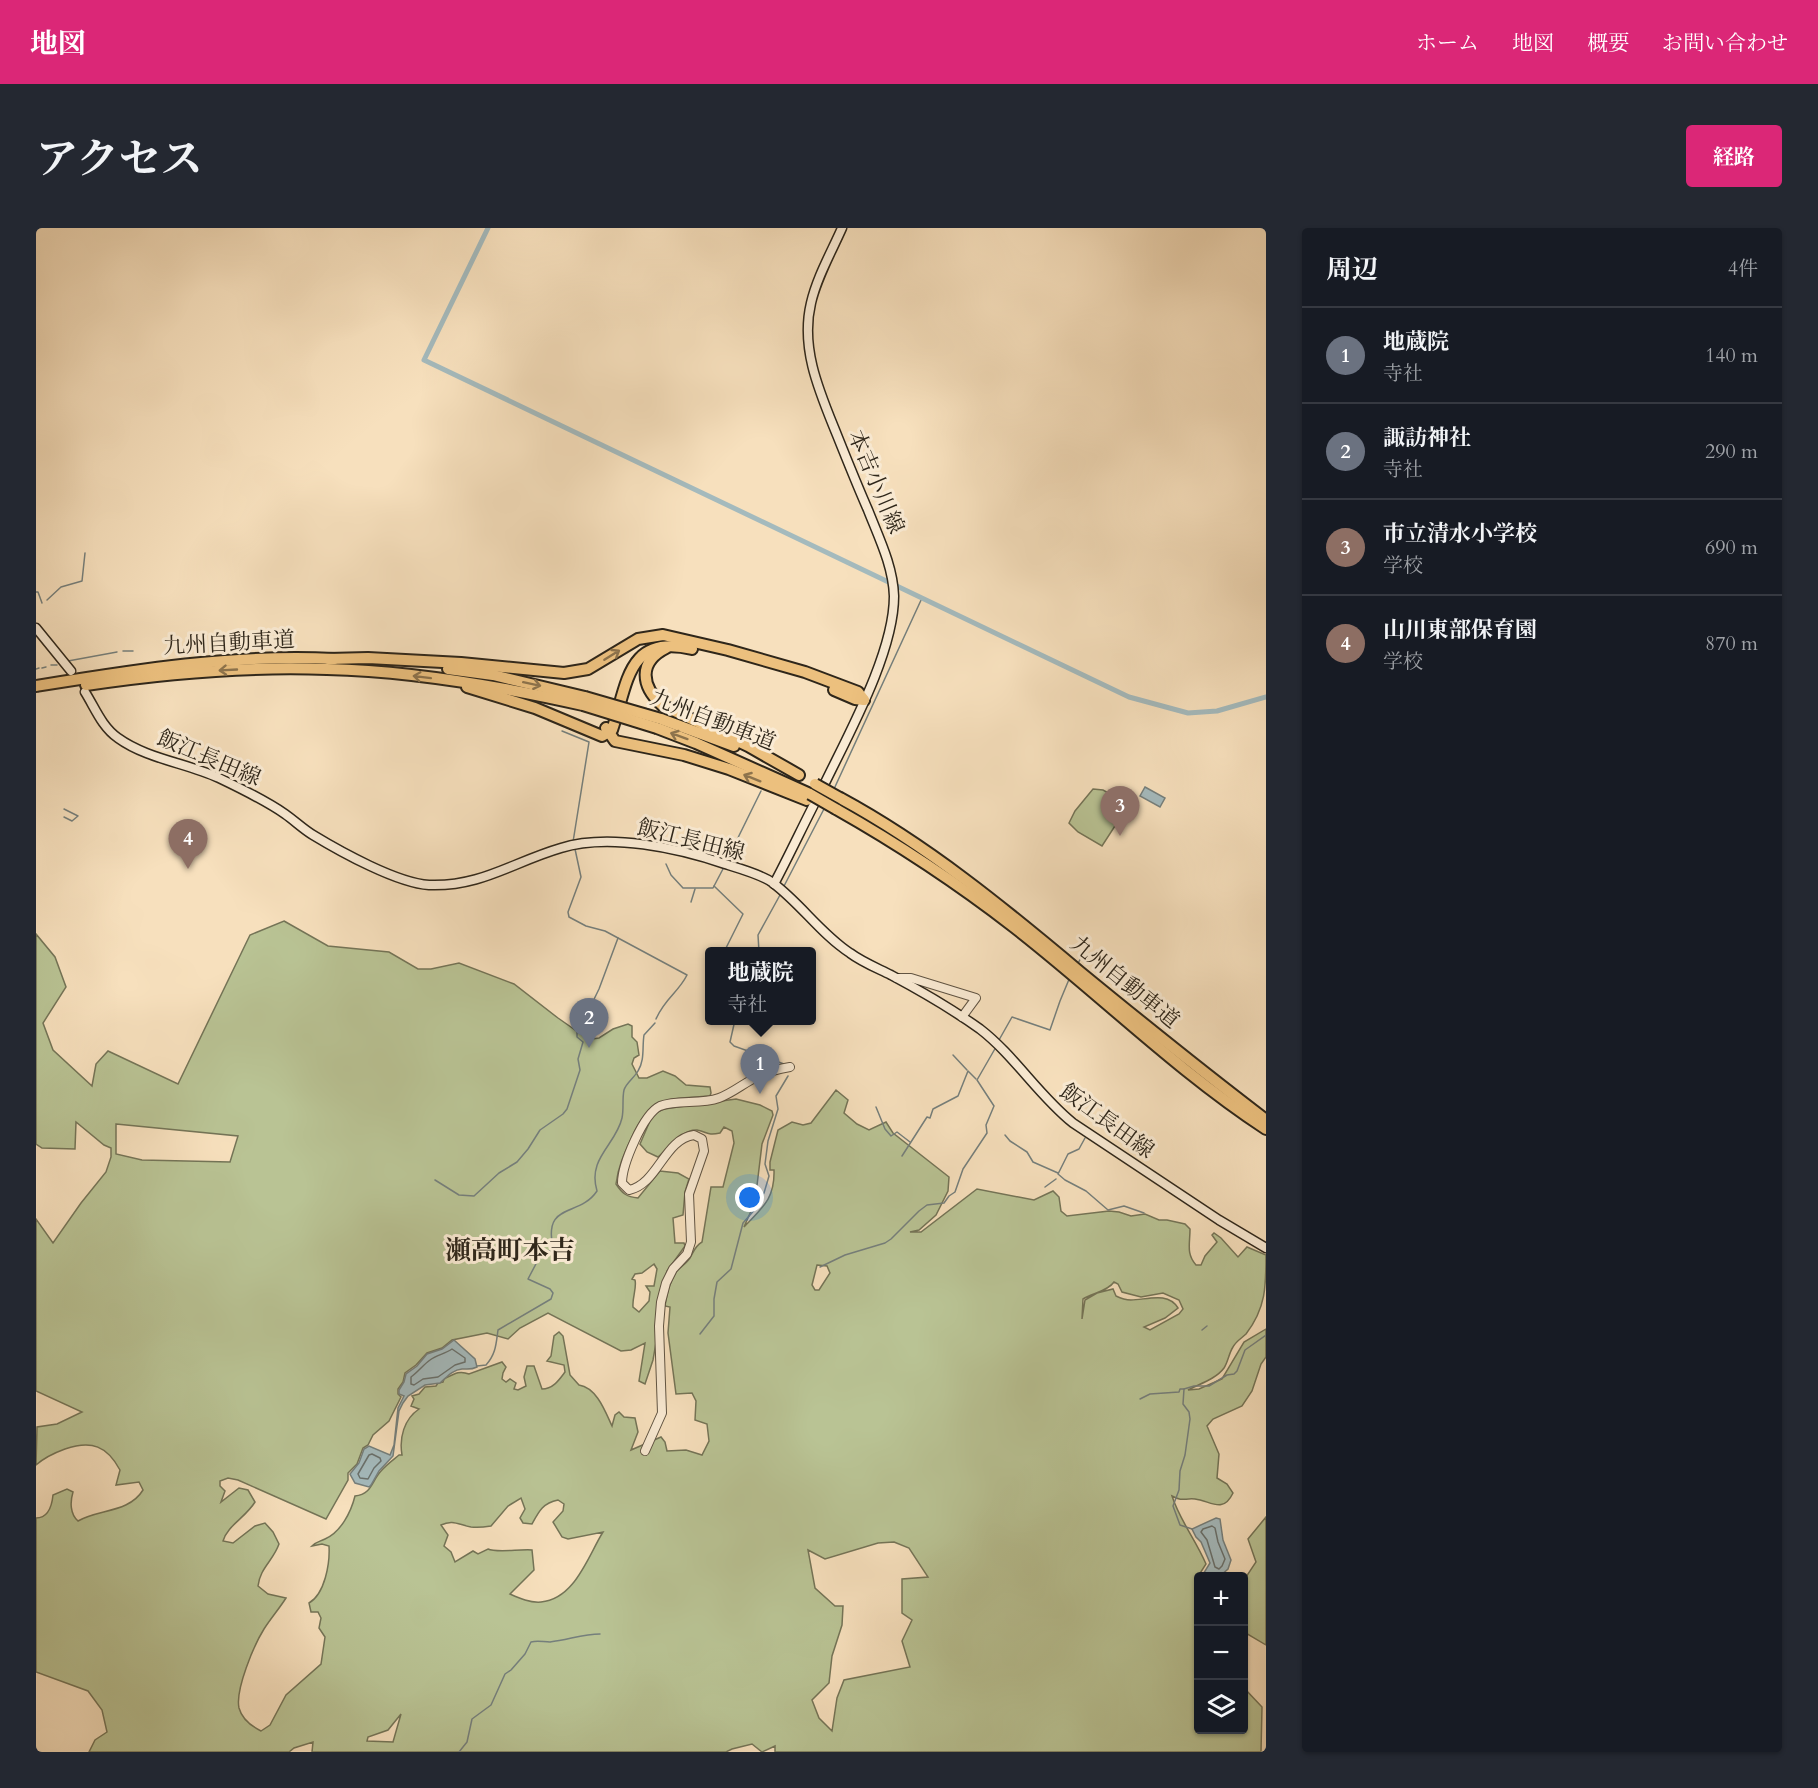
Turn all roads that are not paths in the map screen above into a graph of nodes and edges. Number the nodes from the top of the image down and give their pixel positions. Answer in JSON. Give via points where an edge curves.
{"nodes":[{"id":1,"x":842,"y":228,"type":"edge"},
{"id":2,"x":36,"y":628,"type":"edge"},
{"id":3,"x":677,"y":642,"type":"junction"},
{"id":4,"x":328,"y":659,"type":"junction"},
{"id":5,"x":71,"y":671,"type":"dead end"},
{"id":6,"x":450,"y":680,"type":"junction"},
{"id":7,"x":36,"y":686,"type":"edge"},
{"id":8,"x":36,"y":692,"type":"edge"},
{"id":9,"x":85,"y":692,"type":"dead end"},
{"id":10,"x":864,"y":700,"type":"junction"},
{"id":11,"x":584,"y":701,"type":"junction"},
{"id":12,"x":659,"y":724,"type":"junction"},
{"id":13,"x":608,"y":732,"type":"junction"},
{"id":14,"x":799,"y":775,"type":"junction"},
{"id":15,"x":810,"y":792,"type":"junction"},
{"id":16,"x":774,"y":884,"type":"junction"},
{"id":17,"x":1055,"y":956,"type":"junction"},
{"id":18,"x":1078,"y":975,"type":"junction"},
{"id":19,"x":895,"y":978,"type":"junction"},
{"id":20,"x":962,"y":1017,"type":"junction"},
{"id":21,"x":790,"y":1067,"type":"dead end"},
{"id":22,"x":1266,"y":1120,"type":"edge"},
{"id":23,"x":1266,"y":1129,"type":"edge"},
{"id":24,"x":1266,"y":1248,"type":"edge"},
{"id":25,"x":645,"y":1451,"type":"dead end"}],
"edges":[{"from":1,"to":10,"type":"main road","name":"本吉小川線","via":[[810,305],[809,353],[820,393],[891,576],[891,623]]},
{"from":2,"to":5,"type":"main road"},
{"from":4,"to":3,"type":"highway","one_way":true,"via":[[461,663],[564,673],[588,669],[638,639],[654,636]]},
{"from":3,"to":10,"type":"highway","via":[[764,665]]},
{"from":3,"to":13,"type":"highway","via":[[645,652],[636,661]]},
{"from":3,"to":14,"type":"highway","via":[[656,654],[648,665],[645,677],[653,696],[662,705]]},
{"from":4,"to":7,"type":"highway","name":"九州自動車道","via":[[198,662]]},
{"from":4,"to":11,"type":"highway","name":"九州自動車道","one_way":true,"via":[[493,675]]},
{"from":6,"to":8,"type":"highway","name":"九州自動車道","one_way":true,"via":[[327,669],[257,669],[143,677]]},
{"from":6,"to":11,"type":"highway","name":"九州自動車道"},
{"from":6,"to":13,"type":"highway","via":[[535,708],[594,734],[602,736]]},
{"from":9,"to":16,"type":"main road","name":"飯江長田線","via":[[104,727],[119,739],[219,778],[265,801],[313,836],[402,880],[426,885],[468,882],[565,846],[618,842],[670,849],[723,863]]},
{"from":10,"to":16,"type":"main road","name":"本吉小川線"},
{"from":11,"to":12,"type":"highway","name":"九州自動車道","bridge":true},
{"from":12,"to":14,"type":"highway","name":"九州自動車道","via":[[727,744]]},
{"from":15,"to":12,"type":"highway","name":"九州自動車道","one_way":true},
{"from":15,"to":13,"type":"highway","one_way":true,"via":[[684,755],[615,741]]},
{"from":14,"to":15,"type":"highway","name":"九州自動車道"},
{"from":15,"to":17,"type":"highway","name":"九州自動車道","bridge":true,"via":[[835,811],[930,866]]},
{"from":15,"to":17,"type":"highway","name":"九州自動車道","bridge":true,"via":[[840,798],[925,851],[1020,921]]},
{"from":16,"to":19,"type":"main road","name":"飯江長田線","via":[[852,955]]},
{"from":17,"to":18,"type":"highway","name":"九州自動車道"},
{"from":18,"to":22,"type":"highway","name":"九州自動車道"},
{"from":18,"to":23,"type":"highway","name":"九州自動車道","via":[[1212,1089]]},
{"from":19,"to":20,"type":"main road","name":"飯江長田線"},
{"from":19,"to":20,"type":"street","via":[[911,978],[976,998]]},
{"from":20,"to":24,"type":"main road","name":"飯江長田線","via":[[1005,1052],[1073,1124]]},
{"from":21,"to":25,"type":"street","via":[[760,1075],[713,1100],[660,1106],[651,1112],[628,1158],[622,1183],[629,1190],[643,1184],[681,1141],[694,1135],[703,1143],[688,1194],[691,1242],[666,1283],[661,1302],[662,1413]]}]}
